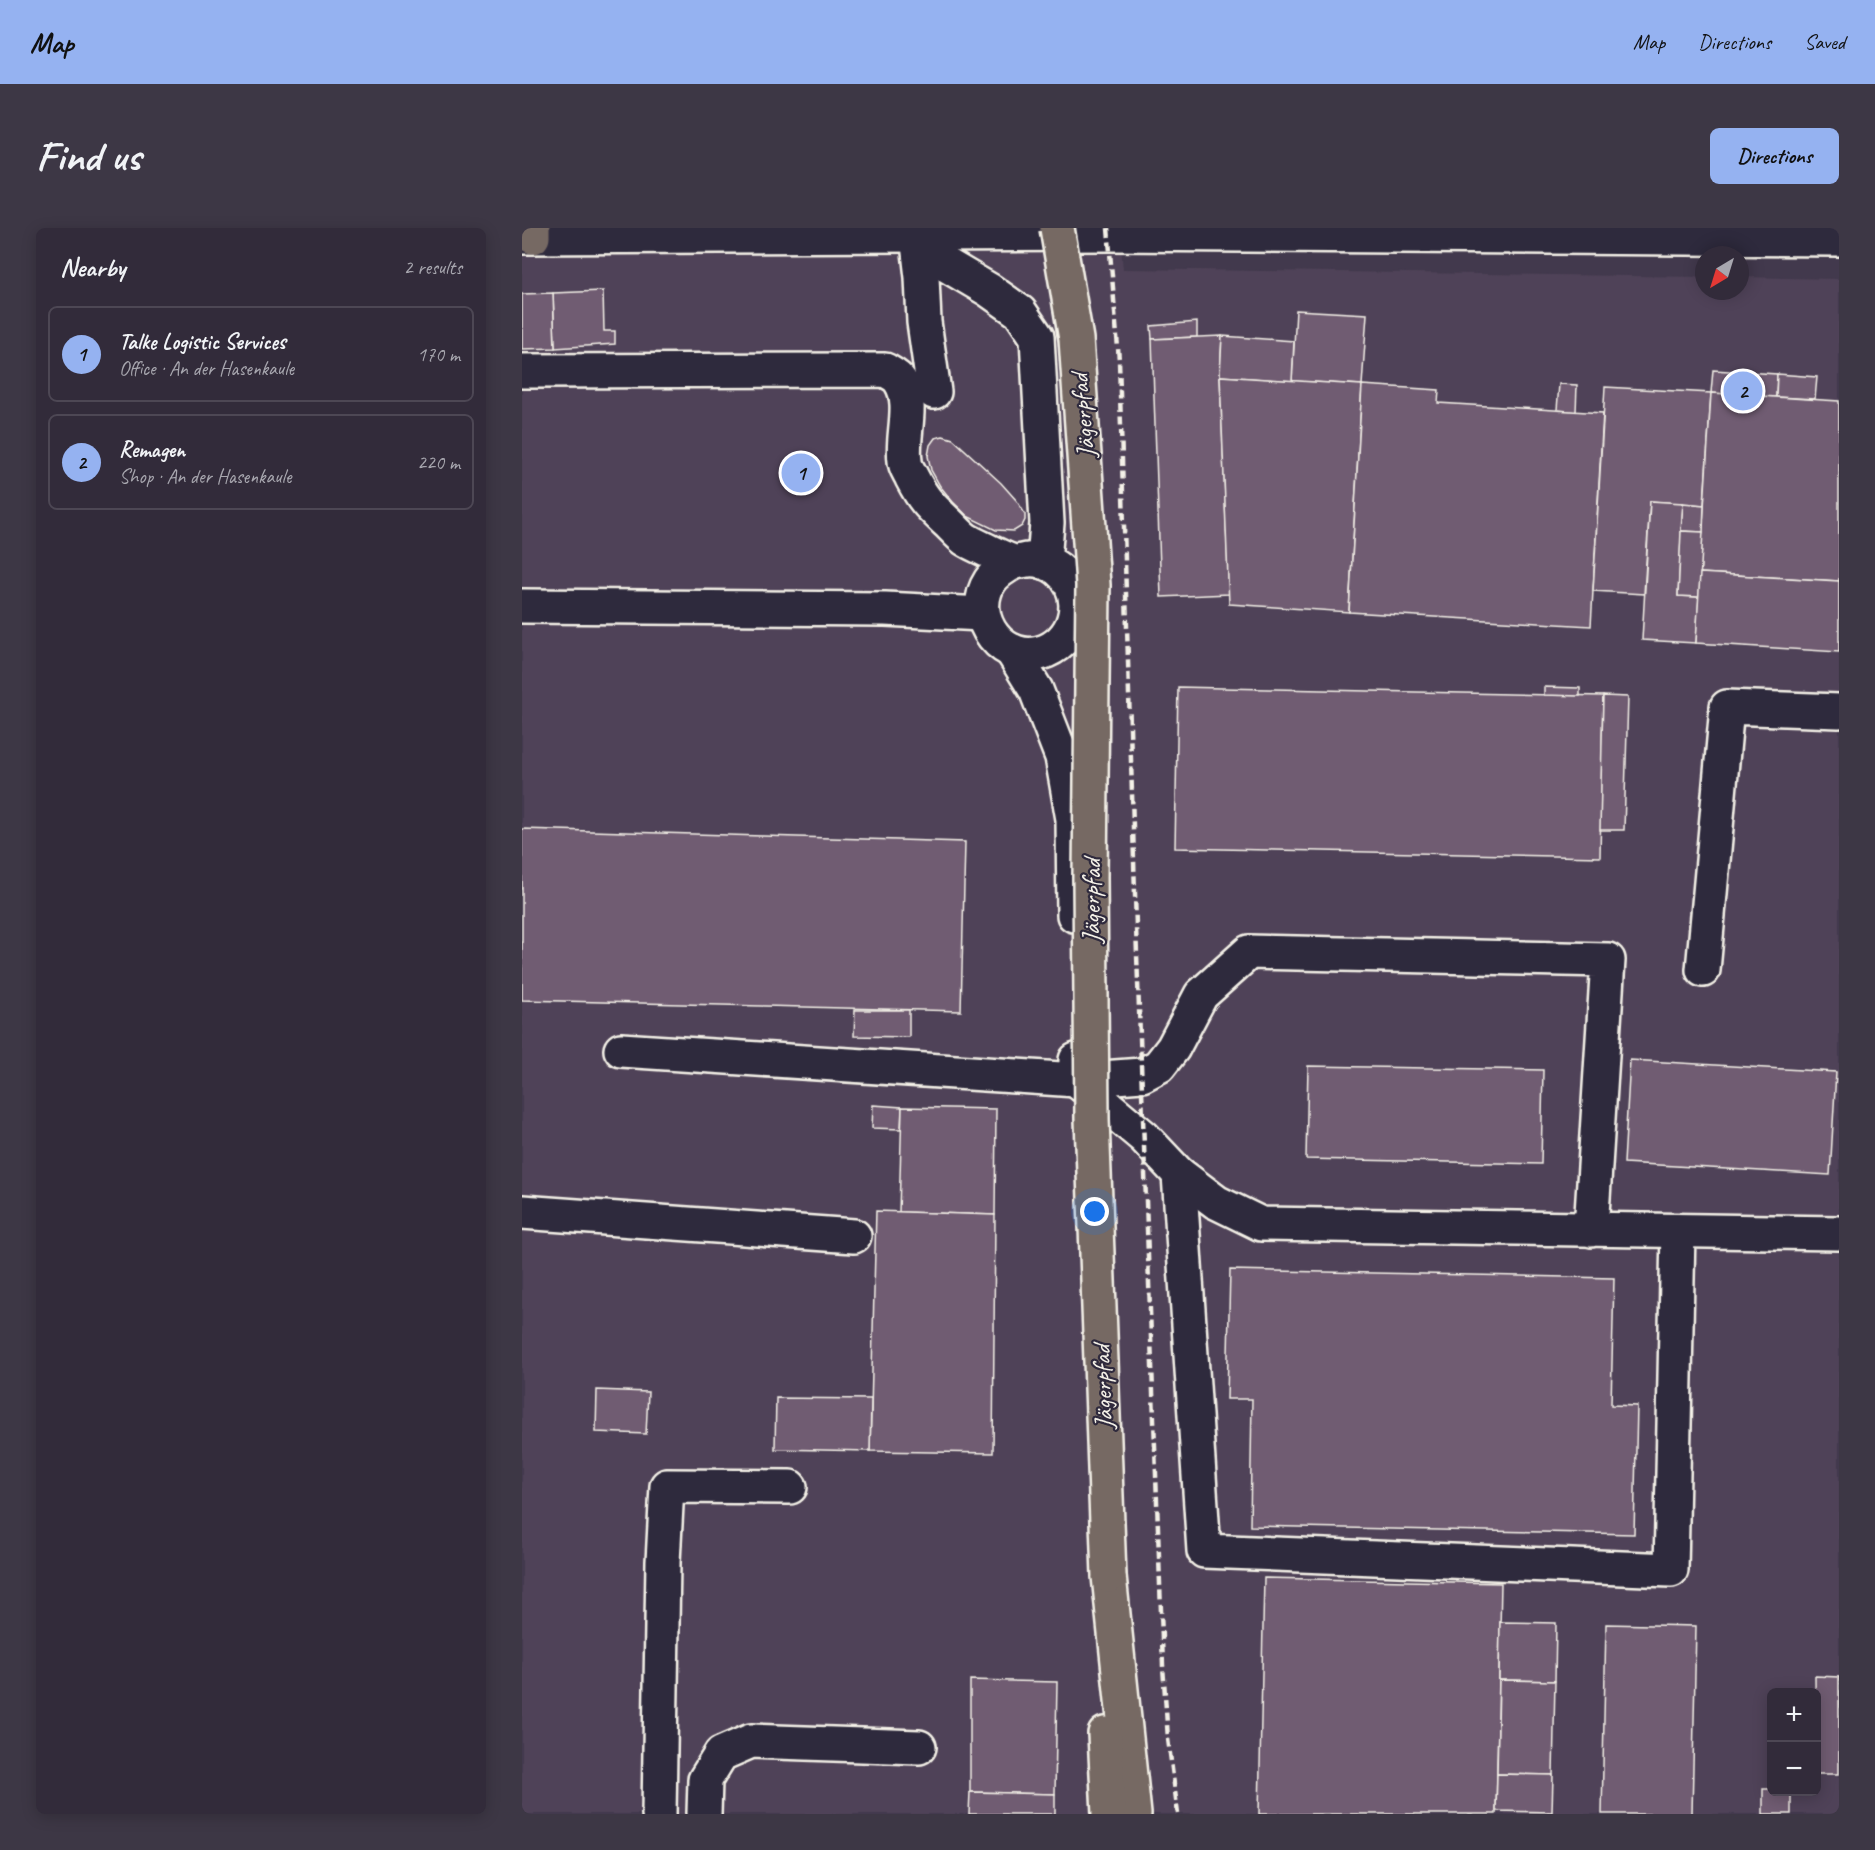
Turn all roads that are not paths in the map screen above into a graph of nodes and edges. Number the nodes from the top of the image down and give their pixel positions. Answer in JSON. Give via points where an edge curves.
{"nodes":[{"id":1,"x":1057,"y":228,"type":"edge"},
{"id":2,"x":957,"y":231,"type":"edge"},
{"id":3,"x":529,"y":234,"type":"edge"},
{"id":4,"x":917,"y":235,"type":"junction"},
{"id":5,"x":1839,"y":239,"type":"edge"},
{"id":6,"x":522,"y":371,"type":"edge"},
{"id":7,"x":934,"y":392,"type":"dead end"},
{"id":8,"x":1029,"y":562,"type":"junction"},
{"id":9,"x":522,"y":606,"type":"edge"},
{"id":10,"x":982,"y":614,"type":"junction"},
{"id":11,"x":1012,"y":651,"type":"junction"},
{"id":12,"x":1839,"y":711,"type":"edge"},
{"id":13,"x":1703,"y":970,"type":"dead end"},
{"id":14,"x":621,"y":1050,"type":"dead end"},
{"id":15,"x":1076,"y":1080,"type":"junction"},
{"id":16,"x":1179,"y":1174,"type":"junction"},
{"id":17,"x":522,"y":1212,"type":"edge"},
{"id":18,"x":1591,"y":1230,"type":"junction"},
{"id":19,"x":1678,"y":1231,"type":"junction"},
{"id":20,"x":1839,"y":1233,"type":"edge"},
{"id":21,"x":854,"y":1236,"type":"dead end"},
{"id":22,"x":790,"y":1487,"type":"dead end"},
{"id":23,"x":1109,"y":1576,"type":"junction"},
{"id":24,"x":919,"y":1747,"type":"dead end"},
{"id":25,"x":659,"y":1814,"type":"edge"},
{"id":26,"x":704,"y":1814,"type":"edge"},
{"id":27,"x":1108,"y":1814,"type":"edge"},
{"id":28,"x":1134,"y":1814,"type":"edge"}],
"edges":[{"from":1,"to":23,"type":"main road","name":"Jägerpfad","bridge":true,"via":[[1076,339],[1093,585],[1092,1119]]},
{"from":2,"to":4,"type":"street"},
{"from":2,"to":5,"type":"street"},
{"from":3,"to":4,"type":"street"},
{"from":4,"to":7,"type":"street"},
{"from":4,"to":8,"type":"street","via":[[945,264],[1020,312],[1037,337],[1047,523]]},
{"from":6,"to":8,"type":"street","via":[[885,370],[899,379],[906,396],[905,463],[923,499],[966,539]]},
{"from":8,"to":10,"type":"street","via":[[1000,570],[989,582]]},
{"from":8,"to":11,"type":"street","via":[[1057,569],[1074,592],[1077,607],[1068,635],[1057,645],[1044,652]]},
{"from":9,"to":10,"type":"street","via":[[885,609]]},
{"from":10,"to":11,"type":"street","via":[[998,642]]},
{"from":11,"to":15,"type":"street","via":[[1036,690],[1062,757],[1073,819]]},
{"from":12,"to":13,"type":"street","via":[[1727,707]]},
{"from":14,"to":15,"type":"street"},
{"from":15,"to":16,"type":"street","via":[[1144,1137]]},
{"from":15,"to":18,"type":"street","via":[[1142,1075],[1159,1066],[1201,995],[1249,952],[1608,960]]},
{"from":16,"to":18,"type":"street","via":[[1216,1203],[1261,1224]]},
{"from":16,"to":19,"type":"street","via":[[1204,1551],[1671,1570]]},
{"from":17,"to":21,"type":"street"},
{"from":18,"to":19,"type":"street"},
{"from":19,"to":20,"type":"street"},
{"from":22,"to":25,"type":"street","via":[[668,1486]]},
{"from":23,"to":27,"type":"main road","name":"Jägerpfad","via":[[1105,1730]]},
{"from":23,"to":28,"type":"main road","name":"Jägerpfad"},
{"from":24,"to":26,"type":"street","via":[[751,1741],[721,1754],[705,1780]]}]}
